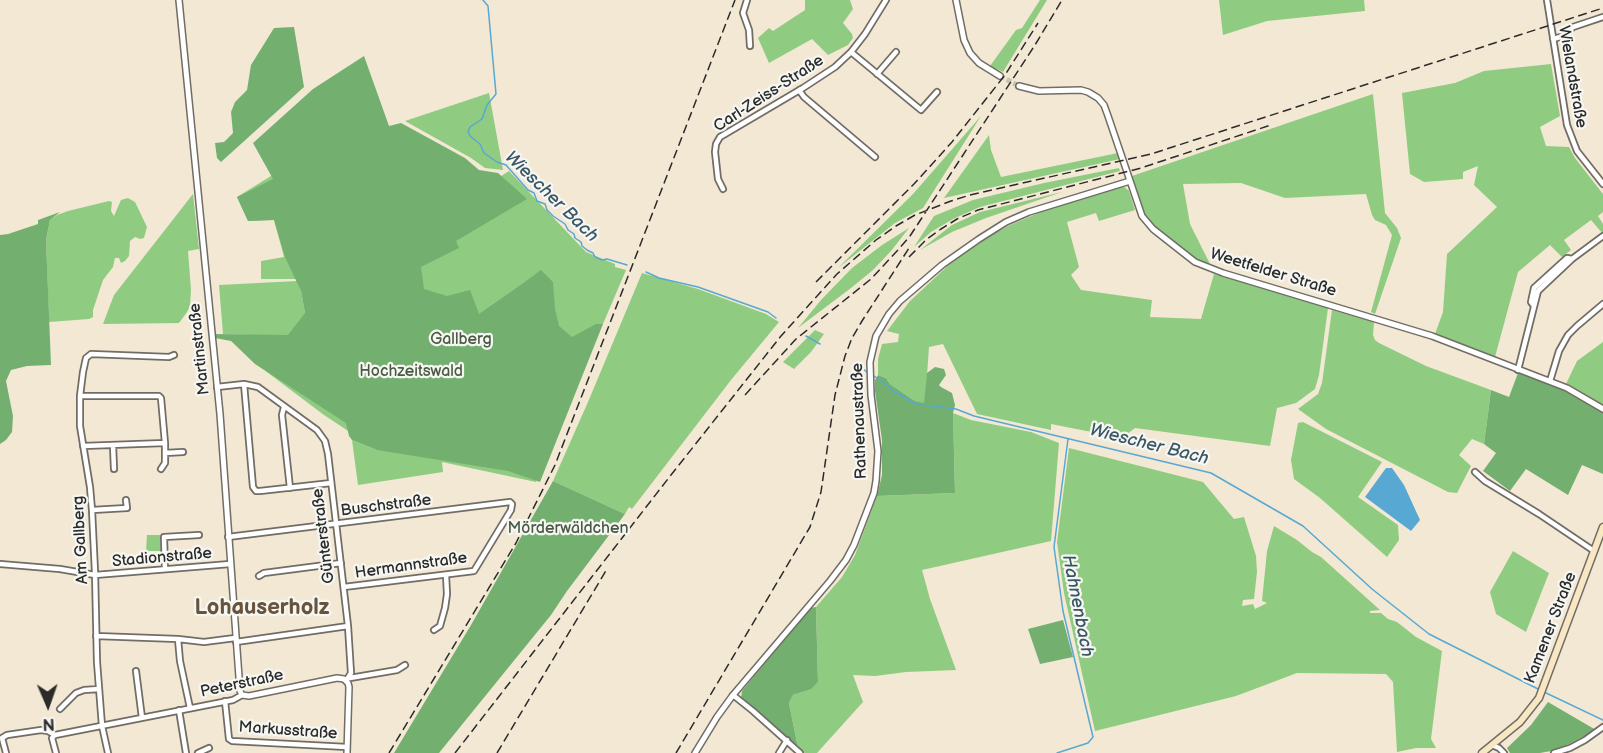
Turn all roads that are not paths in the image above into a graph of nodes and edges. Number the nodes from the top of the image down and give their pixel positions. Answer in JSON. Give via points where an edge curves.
{"nodes":[{"id":1,"x":179,"y":0,"type":"edge"},
{"id":2,"x":747,"y":0,"type":"edge"},
{"id":3,"x":886,"y":0,"type":"edge"},
{"id":4,"x":956,"y":0,"type":"edge"},
{"id":5,"x":1547,"y":0,"type":"edge"},
{"id":6,"x":1603,"y":17,"type":"edge"},
{"id":7,"x":1554,"y":39,"type":"junction"},
{"id":8,"x":750,"y":46,"type":"dead end"},
{"id":9,"x":851,"y":52,"type":"junction"},
{"id":10,"x":896,"y":52,"type":"dead end"},
{"id":11,"x":877,"y":74,"type":"junction"},
{"id":12,"x":1000,"y":76,"type":"tunnel mouth"},
{"id":13,"x":1019,"y":86,"type":"tunnel mouth"},
{"id":14,"x":799,"y":90,"type":"junction"},
{"id":15,"x":937,"y":92,"type":"dead end"},
{"id":16,"x":875,"y":157,"type":"dead end"},
{"id":17,"x":1130,"y":181,"type":"junction"},
{"id":18,"x":1603,"y":184,"type":"edge"},
{"id":19,"x":723,"y":189,"type":"dead end"},
{"id":20,"x":1603,"y":236,"type":"edge"},
{"id":21,"x":1603,"y":304,"type":"edge"},
{"id":22,"x":174,"y":355,"type":"dead end"},
{"id":23,"x":1518,"y":370,"type":"junction"},
{"id":24,"x":1550,"y":381,"type":"junction"},
{"id":25,"x":244,"y":384,"type":"junction"},
{"id":26,"x":217,"y":387,"type":"junction"},
{"id":27,"x":80,"y":396,"type":"junction"},
{"id":28,"x":284,"y":406,"type":"junction"},
{"id":29,"x":1603,"y":409,"type":"edge"},
{"id":30,"x":165,"y":443,"type":"junction"},
{"id":31,"x":113,"y":445,"type":"junction"},
{"id":32,"x":82,"y":446,"type":"junction"},
{"id":33,"x":183,"y":452,"type":"dead end"},
{"id":34,"x":165,"y":453,"type":"junction"},
{"id":35,"x":114,"y":469,"type":"dead end"},
{"id":36,"x":161,"y":469,"type":"dead end"},
{"id":37,"x":1475,"y":472,"type":"dead end"},
{"id":38,"x":331,"y":483,"type":"junction"},
{"id":39,"x":290,"y":488,"type":"junction"},
{"id":40,"x":126,"y":500,"type":"dead end"},
{"id":41,"x":510,"y":502,"type":"joint"},
{"id":42,"x":92,"y":510,"type":"junction"},
{"id":43,"x":336,"y":524,"type":"junction"},
{"id":44,"x":1603,"y":527,"type":"edge"},
{"id":45,"x":199,"y":535,"type":"dead end"},
{"id":46,"x":228,"y":537,"type":"junction"},
{"id":47,"x":1594,"y":551,"type":"junction"},
{"id":48,"x":341,"y":563,"type":"junction"},
{"id":49,"x":0,"y":564,"type":"edge"},
{"id":50,"x":230,"y":564,"type":"junction"},
{"id":51,"x":165,"y":569,"type":"junction"},
{"id":52,"x":95,"y":575,"type":"junction"},
{"id":53,"x":446,"y":575,"type":"junction"},
{"id":54,"x":259,"y":576,"type":"dead end"},
{"id":55,"x":344,"y":587,"type":"junction"},
{"id":56,"x":348,"y":626,"type":"junction"},
{"id":57,"x":434,"y":630,"type":"dead end"},
{"id":58,"x":96,"y":636,"type":"junction"},
{"id":59,"x":178,"y":639,"type":"junction"},
{"id":60,"x":236,"y":640,"type":"junction"},
{"id":61,"x":405,"y":665,"type":"dead end"},
{"id":62,"x":136,"y":671,"type":"dead end"},
{"id":63,"x":348,"y":679,"type":"junction"},
{"id":64,"x":99,"y":689,"type":"junction"},
{"id":65,"x":242,"y":695,"type":"junction"},
{"id":66,"x":733,"y":695,"type":"junction"},
{"id":67,"x":225,"y":701,"type":"junction"},
{"id":68,"x":190,"y":708,"type":"junction"},
{"id":69,"x":60,"y":709,"type":"dead end"},
{"id":70,"x":179,"y":710,"type":"junction"},
{"id":71,"x":141,"y":718,"type":"junction"},
{"id":72,"x":102,"y":726,"type":"junction"},
{"id":73,"x":1602,"y":728,"type":"edge"},
{"id":74,"x":55,"y":735,"type":"junction"},
{"id":75,"x":787,"y":740,"type":"junction"},
{"id":76,"x":1492,"y":745,"type":"junction"},
{"id":77,"x":209,"y":748,"type":"dead end"},
{"id":78,"x":347,"y":750,"type":"edge"},
{"id":79,"x":6,"y":753,"type":"edge"},
{"id":80,"x":56,"y":753,"type":"edge"},
{"id":81,"x":108,"y":753,"type":"edge"},
{"id":82,"x":186,"y":753,"type":"edge"},
{"id":83,"x":198,"y":753,"type":"edge"},
{"id":84,"x":695,"y":753,"type":"edge"},
{"id":85,"x":779,"y":753,"type":"edge"},
{"id":86,"x":800,"y":753,"type":"edge"},
{"id":87,"x":1482,"y":753,"type":"edge"},
{"id":88,"x":1495,"y":753,"type":"edge"},
{"id":89,"x":1504,"y":753,"type":"edge"},
{"id":90,"x":1554,"y":753,"type":"edge"}],
"edges":[{"from":1,"to":26,"type":"street","name":"Martinstraße"},
{"from":2,"to":8,"type":"street","via":[[744,16]]},
{"from":3,"to":9,"type":"street","name":"Carl-Zeiss-Straße"},
{"from":4,"to":12,"type":"street","via":[[970,53]]},
{"from":5,"to":7,"type":"street","name":"Wielandstraße"},
{"from":6,"to":7,"type":"street","via":[[1573,27]]},
{"from":7,"to":18,"type":"street","name":"Wielandstraße","via":[[1569,132],[1577,151]]},
{"from":9,"to":11,"type":"street"},
{"from":9,"to":14,"type":"street","name":"Carl-Zeiss-Straße"},
{"from":10,"to":11,"type":"street"},
{"from":11,"to":15,"type":"street","via":[[921,110]]},
{"from":13,"to":17,"type":"street","name":"Weetfelder Straße","via":[[1039,91],[1082,90],[1098,98],[1106,109]]},
{"from":14,"to":16,"type":"street"},
{"from":14,"to":19,"type":"street","name":"Carl-Zeiss-Straße","via":[[720,137],[715,152]]},
{"from":17,"to":23,"type":"street","name":"Weetfelder Straße","via":[[1146,222],[1195,262],[1432,336]]},
{"from":17,"to":66,"type":"street","name":"Rathenaustraße","via":[[1029,212],[1000,226],[942,265],[889,314],[876,336],[871,355],[878,469],[874,493],[857,538],[830,581]]},
{"from":20,"to":23,"type":"street","via":[[1553,274],[1538,291]]},
{"from":21,"to":24,"type":"street","via":[[1568,335],[1558,351]]},
{"from":22,"to":27,"type":"street","name":"Am Gallberg","via":[[89,355]]},
{"from":23,"to":24,"type":"street","name":"Weetfelder Straße"},
{"from":24,"to":29,"type":"street","name":"Weetfelder Straße"},
{"from":25,"to":26,"type":"street"},
{"from":25,"to":28,"type":"street","name":"Günterstraße","via":[[258,387]]},
{"from":25,"to":39,"type":"street","via":[[253,487],[261,491]]},
{"from":26,"to":46,"type":"street","name":"Martinstraße"},
{"from":27,"to":30,"type":"street","via":[[159,396]]},
{"from":27,"to":32,"type":"street","name":"Am Gallberg"},
{"from":28,"to":38,"type":"street","name":"Günterstraße","via":[[322,435]]},
{"from":28,"to":39,"type":"street"},
{"from":30,"to":31,"type":"street"},
{"from":30,"to":34,"type":"street"},
{"from":31,"to":32,"type":"street"},
{"from":31,"to":35,"type":"street"},
{"from":32,"to":42,"type":"street","name":"Am Gallberg"},
{"from":33,"to":34,"type":"street"},
{"from":34,"to":36,"type":"street"},
{"from":37,"to":47,"type":"street"},
{"from":38,"to":39,"type":"street"},
{"from":38,"to":43,"type":"street","name":"Günterstraße"},
{"from":40,"to":42,"type":"street","via":[[127,511]]},
{"from":41,"to":43,"type":"street","name":"Buschstraße"},
{"from":41,"to":53,"type":"street","name":"Hermannstraße","via":[[512,510],[476,569]]},
{"from":42,"to":52,"type":"street","name":"Am Gallberg"},
{"from":43,"to":46,"type":"street","name":"Buschstraße"},
{"from":43,"to":48,"type":"street","name":"Günterstraße"},
{"from":44,"to":47,"type":"main road","name":"Kamener Straße"},
{"from":45,"to":51,"type":"street","via":[[164,537]]},
{"from":46,"to":50,"type":"street","name":"Martinstraße"},
{"from":47,"to":76,"type":"main road","name":"Kamener Straße","via":[[1539,698],[1520,722]]},
{"from":48,"to":54,"type":"street"},
{"from":48,"to":55,"type":"street","name":"Günterstraße"},
{"from":49,"to":52,"type":"street","name":"Stadionstraße"},
{"from":50,"to":51,"type":"street","name":"Stadionstraße"},
{"from":50,"to":60,"type":"street","name":"Martinstraße"},
{"from":51,"to":52,"type":"street","name":"Stadionstraße"},
{"from":52,"to":58,"type":"street","name":"Am Gallberg"},
{"from":53,"to":55,"type":"street","name":"Hermannstraße"},
{"from":53,"to":57,"type":"street","via":[[444,614]]},
{"from":55,"to":56,"type":"street","name":"Günterstraße"},
{"from":56,"to":60,"type":"street"},
{"from":56,"to":63,"type":"street","name":"Günterstraße"},
{"from":58,"to":59,"type":"street"},
{"from":58,"to":64,"type":"street","name":"Am Gallberg"},
{"from":59,"to":60,"type":"street"},
{"from":59,"to":68,"type":"street"},
{"from":60,"to":65,"type":"street","name":"Martinstraße"},
{"from":61,"to":63,"type":"street","name":"Peterstraße"},
{"from":62,"to":71,"type":"street"},
{"from":63,"to":65,"type":"street","name":"Peterstraße"},
{"from":63,"to":78,"type":"street","name":"Günterstraße"},
{"from":64,"to":69,"type":"street","via":[[76,693]]},
{"from":64,"to":72,"type":"street","name":"Am Gallberg"},
{"from":65,"to":67,"type":"street","name":"Peterstraße"},
{"from":66,"to":75,"type":"street"},
{"from":66,"to":84,"type":"street","name":"Rathenaustraße"},
{"from":67,"to":68,"type":"street","name":"Peterstraße"},
{"from":67,"to":78,"type":"street","name":"Markusstraße","via":[[232,741]]},
{"from":68,"to":70,"type":"street","name":"Peterstraße"},
{"from":70,"to":71,"type":"street","name":"Peterstraße"},
{"from":70,"to":82,"type":"street"},
{"from":71,"to":72,"type":"street","name":"Peterstraße"},
{"from":72,"to":74,"type":"street","name":"Peterstraße"},
{"from":72,"to":81,"type":"street","name":"Am Gallberg"},
{"from":73,"to":90,"type":"street"},
{"from":74,"to":79,"type":"street","name":"Peterstraße","via":[[40,730],[4,735]]},
{"from":74,"to":80,"type":"street","via":[[52,738]]},
{"from":75,"to":85,"type":"street"},
{"from":75,"to":86,"type":"street"},
{"from":76,"to":87,"type":"main road","name":"Kamener Straße"},
{"from":76,"to":88,"type":"street"},
{"from":76,"to":89,"type":"street"},
{"from":77,"to":83,"type":"street"}]}
